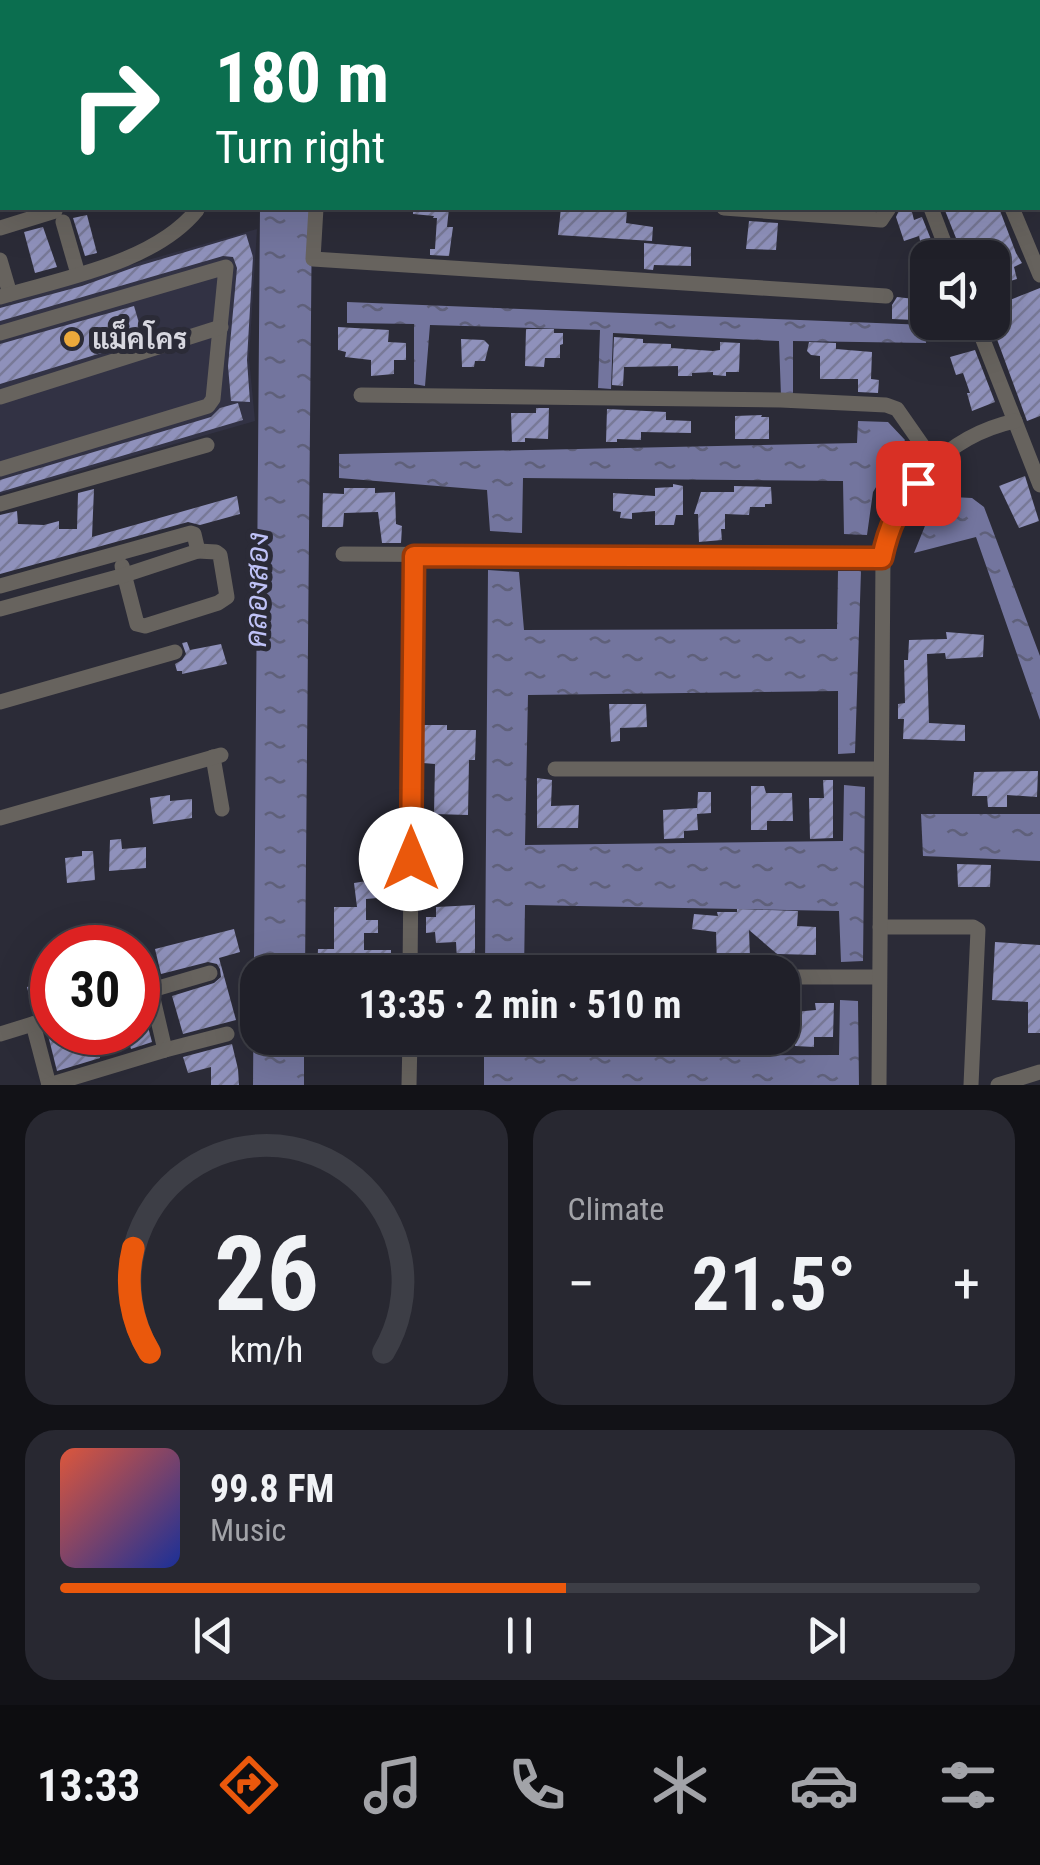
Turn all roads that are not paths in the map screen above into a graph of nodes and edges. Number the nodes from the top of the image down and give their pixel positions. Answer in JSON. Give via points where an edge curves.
{"nodes":[{"id":1,"x":197,"y":210,"type":"edge"},
{"id":2,"x":316,"y":210,"type":"edge"},
{"id":3,"x":750,"y":210,"type":"edge"},
{"id":4,"x":887,"y":210,"type":"edge"},
{"id":5,"x":932,"y":210,"type":"edge"},
{"id":6,"x":1013,"y":210,"type":"edge"},
{"id":7,"x":0,"y":228,"type":"edge"},
{"id":8,"x":943,"y":240,"type":"edge"},
{"id":9,"x":0,"y":260,"type":"edge"},
{"id":10,"x":78,"y":274,"type":"junction"},
{"id":11,"x":1040,"y":274,"type":"edge"},
{"id":12,"x":5,"y":296,"type":"edge"},
{"id":13,"x":886,"y":296,"type":"dead end"},
{"id":14,"x":221,"y":326,"type":"junction"},
{"id":15,"x":0,"y":333,"type":"edge"},
{"id":16,"x":983,"y":340,"type":"edge"},
{"id":17,"x":361,"y":395,"type":"dead end"},
{"id":18,"x":0,"y":397,"type":"edge"},
{"id":19,"x":1014,"y":420,"type":"junction"},
{"id":20,"x":207,"y":445,"type":"dead end"},
{"id":21,"x":930,"y":455,"type":"junction"},
{"id":22,"x":0,"y":469,"type":"edge"},
{"id":23,"x":1040,"y":485,"type":"edge"},
{"id":24,"x":0,"y":504,"type":"edge"},
{"id":25,"x":198,"y":550,"type":"junction"},
{"id":26,"x":118,"y":553,"type":"junction"},
{"id":27,"x":343,"y":554,"type":"dead end"},
{"id":28,"x":414,"y":556,"type":"junction"},
{"id":29,"x":882,"y":558,"type":"junction"},
{"id":30,"x":125,"y":575,"type":"junction"},
{"id":31,"x":0,"y":586,"type":"edge"},
{"id":32,"x":0,"y":609,"type":"edge"},
{"id":33,"x":176,"y":652,"type":"dead end"},
{"id":34,"x":0,"y":702,"type":"edge"},
{"id":35,"x":555,"y":769,"type":"dead end"},
{"id":36,"x":880,"y":769,"type":"junction"},
{"id":37,"x":222,"y":810,"type":"dead end"},
{"id":38,"x":0,"y":818,"type":"edge"},
{"id":39,"x":880,"y":927,"type":"junction"},
{"id":40,"x":410,"y":955,"type":"edge"},
{"id":41,"x":210,"y":973,"type":"dead end"},
{"id":42,"x":879,"y":977,"type":"junction"},
{"id":43,"x":800,"y":978,"type":"edge"},
{"id":44,"x":160,"y":987,"type":"edge"},
{"id":45,"x":30,"y":1025,"type":"edge"},
{"id":46,"x":0,"y":1034,"type":"edge"},
{"id":47,"x":160,"y":1034,"type":"edge"},
{"id":48,"x":227,"y":1034,"type":"dead end"},
{"id":49,"x":166,"y":1050,"type":"junction"},
{"id":50,"x":41,"y":1055,"type":"edge"},
{"id":51,"x":410,"y":1055,"type":"edge"},
{"id":52,"x":1040,"y":1072,"type":"edge"},
{"id":53,"x":49,"y":1085,"type":"edge"},
{"id":54,"x":410,"y":1085,"type":"edge"},
{"id":55,"x":879,"y":1085,"type":"edge"},
{"id":56,"x":972,"y":1085,"type":"edge"},
{"id":57,"x":998,"y":1085,"type":"edge"}],
"edges":[{"from":1,"to":10,"type":"street","via":[[170,236]]},
{"from":2,"to":13,"type":"street","via":[[313,259]]},
{"from":3,"to":4,"type":"street","via":[[881,220]]},
{"from":5,"to":8,"type":"street"},
{"from":6,"to":11,"type":"street"},
{"from":7,"to":10,"type":"street","via":[[59,216]]},
{"from":9,"to":12,"type":"street"},
{"from":10,"to":12,"type":"street"},
{"from":14,"to":15,"type":"street","via":[[226,267]]},
{"from":14,"to":18,"type":"street"},
{"from":14,"to":22,"type":"street","via":[[208,406]]},
{"from":16,"to":19,"type":"street"},
{"from":17,"to":21,"type":"street","via":[[886,405]]},
{"from":19,"to":21,"type":"street"},
{"from":19,"to":23,"type":"street"},
{"from":20,"to":24,"type":"street"},
{"from":21,"to":29,"type":"street","via":[[893,519]]},
{"from":25,"to":26,"type":"street","via":[[192,534]]},
{"from":25,"to":30,"type":"street"},
{"from":25,"to":30,"type":"street","via":[[220,554],[228,592],[218,604],[137,624]]},
{"from":26,"to":30,"type":"street"},
{"from":26,"to":31,"type":"street"},
{"from":27,"to":28,"type":"street"},
{"from":28,"to":29,"type":"street"},
{"from":28,"to":40,"type":"street"},
{"from":29,"to":36,"type":"street"},
{"from":30,"to":32,"type":"street"},
{"from":33,"to":34,"type":"street"},
{"from":35,"to":36,"type":"street"},
{"from":36,"to":39,"type":"street"},
{"from":37,"to":38,"type":"street","via":[[217,756]]},
{"from":39,"to":42,"type":"street"},
{"from":39,"to":56,"type":"street","via":[[978,930]]},
{"from":41,"to":44,"type":"street"},
{"from":42,"to":43,"type":"street"},
{"from":42,"to":55,"type":"street"},
{"from":45,"to":46,"type":"street"},
{"from":47,"to":49,"type":"street"},
{"from":48,"to":49,"type":"street"},
{"from":49,"to":53,"type":"street"},
{"from":50,"to":53,"type":"street"},
{"from":51,"to":54,"type":"street"},
{"from":52,"to":57,"type":"street"}]}
